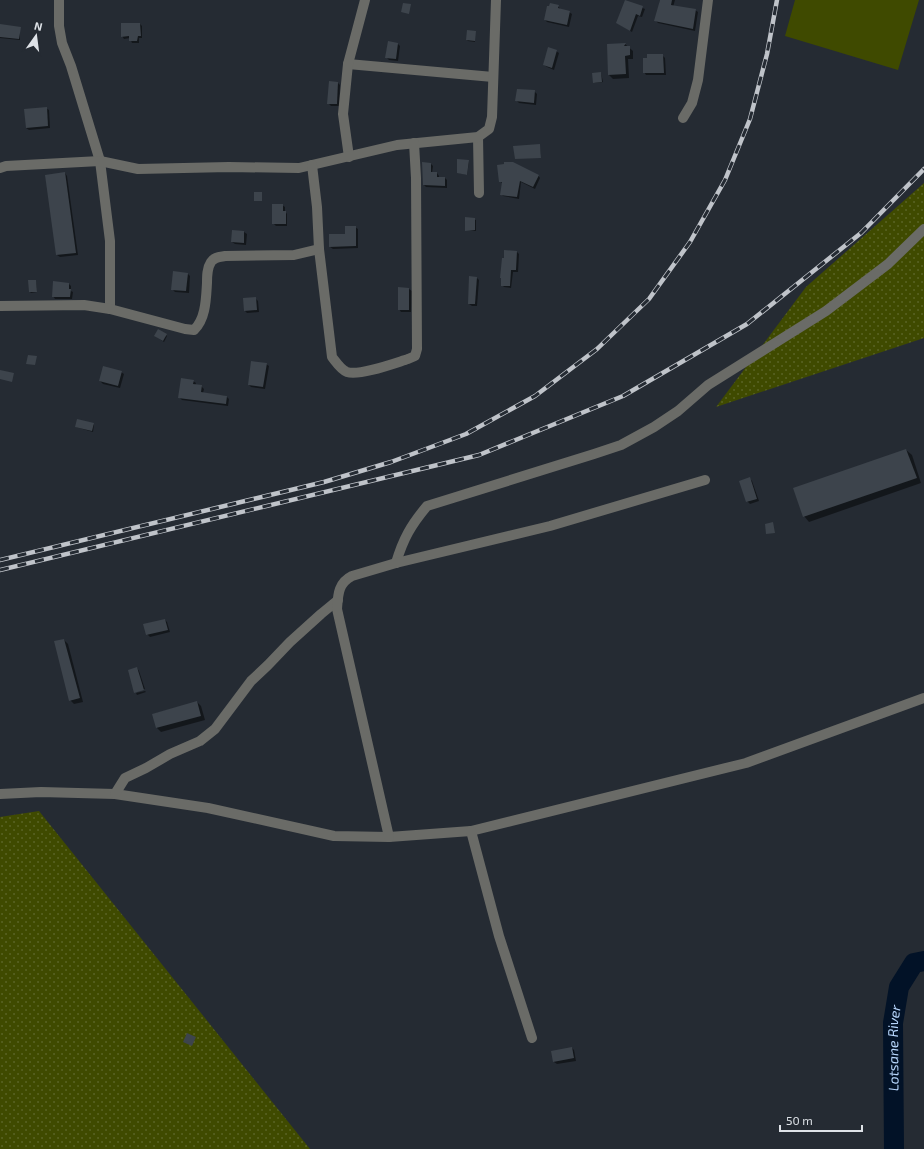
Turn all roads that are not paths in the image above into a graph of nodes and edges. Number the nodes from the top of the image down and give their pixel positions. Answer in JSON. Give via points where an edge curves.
{"nodes":[{"id":1,"x":59,"y":0,"type":"edge"},
{"id":2,"x":365,"y":0,"type":"edge"},
{"id":3,"x":496,"y":0,"type":"edge"},
{"id":4,"x":708,"y":0,"type":"edge"},
{"id":5,"x":348,"y":64,"type":"junction"},
{"id":6,"x":493,"y":77,"type":"junction"},
{"id":7,"x":683,"y":118,"type":"dead end"},
{"id":8,"x":478,"y":137,"type":"junction"},
{"id":9,"x":414,"y":143,"type":"junction"},
{"id":10,"x":349,"y":156,"type":"junction"},
{"id":11,"x":100,"y":161,"type":"junction"},
{"id":12,"x":312,"y":165,"type":"junction"},
{"id":13,"x":0,"y":168,"type":"edge"},
{"id":14,"x":479,"y":193,"type":"dead end"},
{"id":15,"x":924,"y":229,"type":"edge"},
{"id":16,"x":319,"y":249,"type":"junction"},
{"id":17,"x":0,"y":306,"type":"edge"},
{"id":18,"x":110,"y":309,"type":"junction"},
{"id":19,"x":705,"y":480,"type":"dead end"},
{"id":20,"x":396,"y":563,"type":"junction"},
{"id":21,"x":338,"y":600,"type":"junction"},
{"id":22,"x":924,"y":698,"type":"edge"},
{"id":23,"x":0,"y":794,"type":"edge"},
{"id":24,"x":115,"y":794,"type":"junction"},
{"id":25,"x":471,"y":831,"type":"junction"},
{"id":26,"x":389,"y":837,"type":"junction"},
{"id":27,"x":532,"y":1038,"type":"dead end"}],
"edges":[{"from":1,"to":11,"type":"street","via":[[62,43]]},
{"from":2,"to":5,"type":"street"},
{"from":3,"to":6,"type":"street"},
{"from":4,"to":7,"type":"street","via":[[698,80],[692,103]]},
{"from":5,"to":6,"type":"street"},
{"from":5,"to":10,"type":"street","via":[[343,114]]},
{"from":6,"to":8,"type":"street","via":[[492,117],[489,129]]},
{"from":8,"to":9,"type":"street"},
{"from":8,"to":14,"type":"street"},
{"from":9,"to":10,"type":"street"},
{"from":9,"to":16,"type":"street","via":[[417,341],[415,356],[361,373],[347,372],[339,366],[332,357]]},
{"from":10,"to":12,"type":"street"},
{"from":11,"to":12,"type":"street","via":[[138,169],[299,168]]},
{"from":11,"to":13,"type":"street"},
{"from":11,"to":18,"type":"street","via":[[110,241]]},
{"from":12,"to":16,"type":"street"},
{"from":15,"to":20,"type":"street","via":[[888,264],[826,311],[708,385],[678,411],[654,427],[621,445],[427,506],[414,522],[402,544]]},
{"from":16,"to":18,"type":"street","via":[[294,255],[225,256],[212,260],[208,269],[206,300],[200,324],[194,330]]},
{"from":17,"to":18,"type":"street","via":[[84,305]]},
{"from":19,"to":20,"type":"street","via":[[550,526]]},
{"from":20,"to":21,"type":"street","via":[[345,579]]},
{"from":21,"to":24,"type":"street","via":[[300,632],[251,681],[214,729],[200,741],[125,778]]},
{"from":21,"to":26,"type":"street","via":[[337,609]]},
{"from":22,"to":25,"type":"street","via":[[746,763]]},
{"from":23,"to":24,"type":"street"},
{"from":24,"to":26,"type":"street","via":[[208,808],[334,836]]},
{"from":25,"to":26,"type":"street"},
{"from":25,"to":27,"type":"street"}]}
